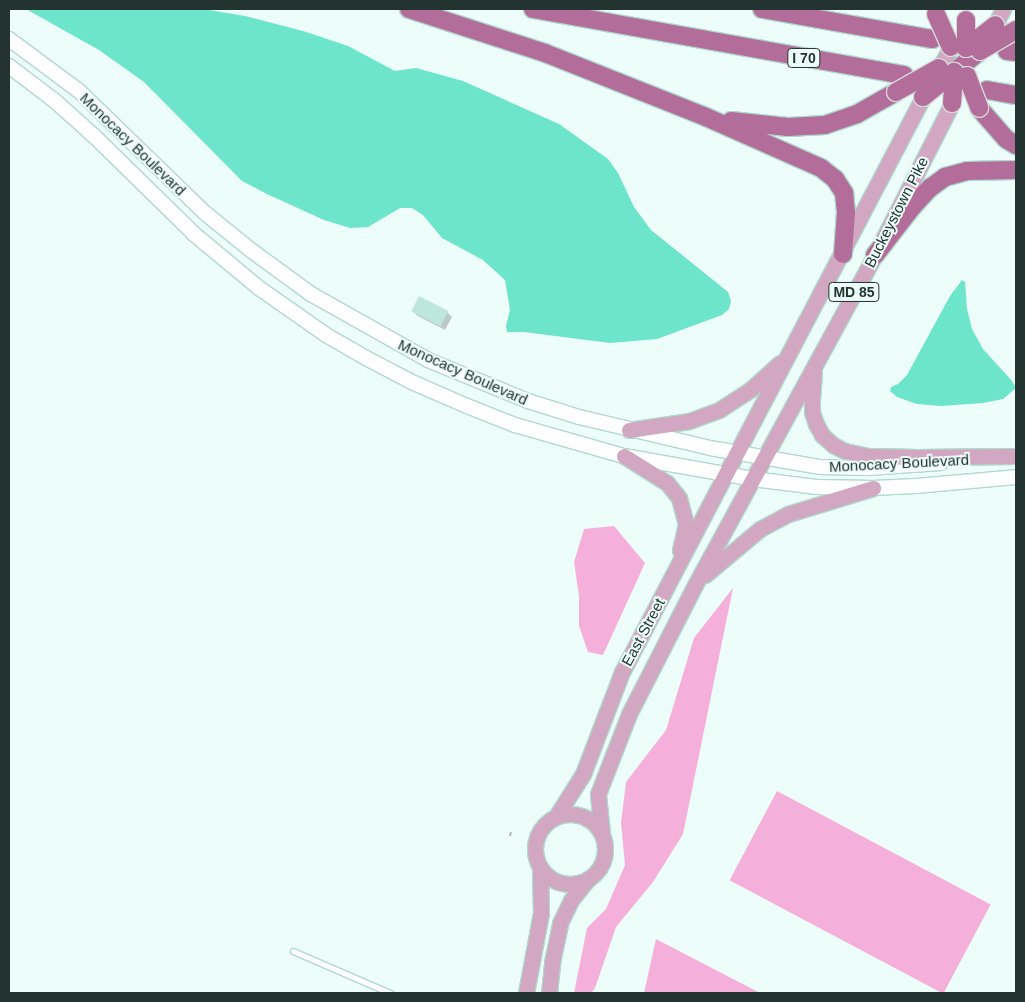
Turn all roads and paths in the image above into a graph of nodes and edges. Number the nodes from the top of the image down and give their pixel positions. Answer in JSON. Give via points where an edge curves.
{"nodes":[{"id":1,"x":409,"y":9,"type":"edge"},
{"id":2,"x":533,"y":9,"type":"edge"},
{"id":3,"x":762,"y":9,"type":"edge"},
{"id":4,"x":1004,"y":9,"type":"edge"},
{"id":5,"x":934,"y":12,"type":"edge"},
{"id":6,"x":969,"y":15,"type":"edge"},
{"id":7,"x":995,"y":26,"type":"joint"},
{"id":8,"x":1016,"y":30,"type":"edge"},
{"id":9,"x":932,"y":39,"type":"dead end"},
{"id":10,"x":9,"y":40,"type":"edge"},
{"id":11,"x":960,"y":61,"type":"junction"},
{"id":12,"x":9,"y":66,"type":"edge"},
{"id":13,"x":904,"y":75,"type":"dead end"},
{"id":14,"x":986,"y":90,"type":"dead end"},
{"id":15,"x":1016,"y":95,"type":"edge"},
{"id":16,"x":923,"y":97,"type":"joint"},
{"id":17,"x":952,"y":103,"type":"joint"},
{"id":18,"x":706,"y":117,"type":"junction"},
{"id":19,"x":1016,"y":145,"type":"edge"},
{"id":20,"x":1016,"y":170,"type":"edge"},
{"id":21,"x":843,"y":254,"type":"junction"},
{"id":22,"x":876,"y":255,"type":"junction"},
{"id":23,"x":789,"y":355,"type":"junction"},
{"id":24,"x":815,"y":362,"type":"junction"},
{"id":25,"x":629,"y":430,"type":"junction"},
{"id":26,"x":738,"y":452,"type":"junction"},
{"id":27,"x":624,"y":456,"type":"junction"},
{"id":28,"x":1016,"y":456,"type":"edge"},
{"id":29,"x":765,"y":457,"type":"junction"},
{"id":30,"x":726,"y":474,"type":"junction"},
{"id":31,"x":1016,"y":477,"type":"edge"},
{"id":32,"x":753,"y":479,"type":"junction"},
{"id":33,"x":873,"y":488,"type":"junction"},
{"id":34,"x":675,"y":572,"type":"junction"},
{"id":35,"x":695,"y":585,"type":"junction"},
{"id":36,"x":557,"y":816,"type":"junction"},
{"id":37,"x":512,"y":832,"type":"dead end"},
{"id":38,"x":602,"y":833,"type":"junction"},
{"id":39,"x":510,"y":836,"type":"dead end"},
{"id":40,"x":540,"y":868,"type":"junction"},
{"id":41,"x":588,"y":879,"type":"junction"},
{"id":42,"x":293,"y":951,"type":"dead end"},
{"id":43,"x":390,"y":993,"type":"edge"},
{"id":44,"x":526,"y":993,"type":"edge"},
{"id":45,"x":549,"y":993,"type":"edge"}],
"edges":[{"from":1,"to":18,"type":"highway","via":[[545,53]]},
{"from":2,"to":13,"type":"highway","number":"I 70"},
{"from":3,"to":9,"type":"highway"},
{"from":4,"to":7,"type":"main road"},
{"from":5,"to":11,"type":"highway","bridge":true},
{"from":6,"to":11,"type":"highway","bridge":true},
{"from":7,"to":11,"type":"highway","bridge":true},
{"from":8,"to":11,"type":"highway","bridge":true},
{"from":10,"to":25,"type":"main road","name":"Monocacy Boulevard","via":[[79,91],[205,213],[311,294],[428,360],[476,381],[536,404]]},
{"from":11,"to":16,"type":"highway","bridge":true},
{"from":11,"to":17,"type":"highway","bridge":true},
{"from":11,"to":18,"type":"highway","bridge":true,"via":[[857,114],[825,125],[788,127]]},
{"from":11,"to":19,"type":"highway","bridge":true,"via":[[979,108],[1006,139]]},
{"from":12,"to":27,"type":"main road","name":"Monocacy Boulevard","via":[[94,136],[217,254],[326,335],[414,383],[467,406],[516,425]]},
{"from":14,"to":15,"type":"highway"},
{"from":16,"to":21,"type":"main road","name":"Buckeystown Pike","number":"MD 85"},
{"from":17,"to":22,"type":"main road","name":"Buckeystown Pike","number":"MD 85"},
{"from":18,"to":21,"type":"highway","via":[[821,168],[835,179],[844,193]]},
{"from":20,"to":22,"type":"highway","via":[[967,171],[945,177],[913,206]]},
{"from":21,"to":23,"type":"main road","name":"Buckeystown Pike","number":"MD 85"},
{"from":22,"to":24,"type":"main road","name":"Buckeystown Pike","number":"MD 85"},
{"from":23,"to":25,"type":"main road","via":[[750,389],[719,410],[689,420]]},
{"from":23,"to":26,"type":"main road","name":"Buckeystown Pike","number":"MD 85"},
{"from":24,"to":28,"type":"main road","via":[[812,412],[816,424],[828,440],[845,451],[868,456]]},
{"from":24,"to":29,"type":"main road","name":"Buckeystown Pike","number":"MD 85"},
{"from":25,"to":26,"type":"main road","name":"Monocacy Boulevard"},
{"from":26,"to":29,"type":"main road","name":"Monocacy Boulevard"},
{"from":26,"to":30,"type":"main road","name":"East Street","number":"MD 85"},
{"from":27,"to":30,"type":"main road","name":"Monocacy Boulevard"},
{"from":27,"to":34,"type":"main road","via":[[667,483],[679,498],[686,524]]},
{"from":28,"to":29,"type":"main road","name":"Monocacy Boulevard","via":[[868,468],[820,467]]},
{"from":29,"to":32,"type":"main road","name":"Buckeystown Pike","number":"MD 85"},
{"from":30,"to":32,"type":"main road","name":"Monocacy Boulevard"},
{"from":30,"to":34,"type":"main road","name":"East Street"},
{"from":31,"to":33,"type":"main road","name":"Monocacy Boulevard"},
{"from":32,"to":33,"type":"main road","name":"Monocacy Boulevard","via":[[816,487]]},
{"from":32,"to":35,"type":"main road","name":"East Street"},
{"from":33,"to":35,"type":"main road","via":[[814,504],[767,525],[733,549]]},
{"from":34,"to":36,"type":"main road","name":"East Street","via":[[622,672],[576,788]]},
{"from":35,"to":38,"type":"main road","name":"East Street","via":[[629,714],[603,778],[598,794]]},
{"from":36,"to":38,"type":"main road","via":[[579,814],[593,822]]},
{"from":36,"to":40,"type":"main road","via":[[546,822],[537,834],[534,847]]},
{"from":37,"to":39,"type":"path"},
{"from":38,"to":41,"type":"main road","via":[[604,857],[601,866]]},
{"from":40,"to":41,"type":"main road","via":[[551,879],[564,884]]},
{"from":40,"to":44,"type":"main road","via":[[541,912]]},
{"from":41,"to":45,"type":"main road","via":[[560,923]]},
{"from":42,"to":43,"type":"lane"}]}
